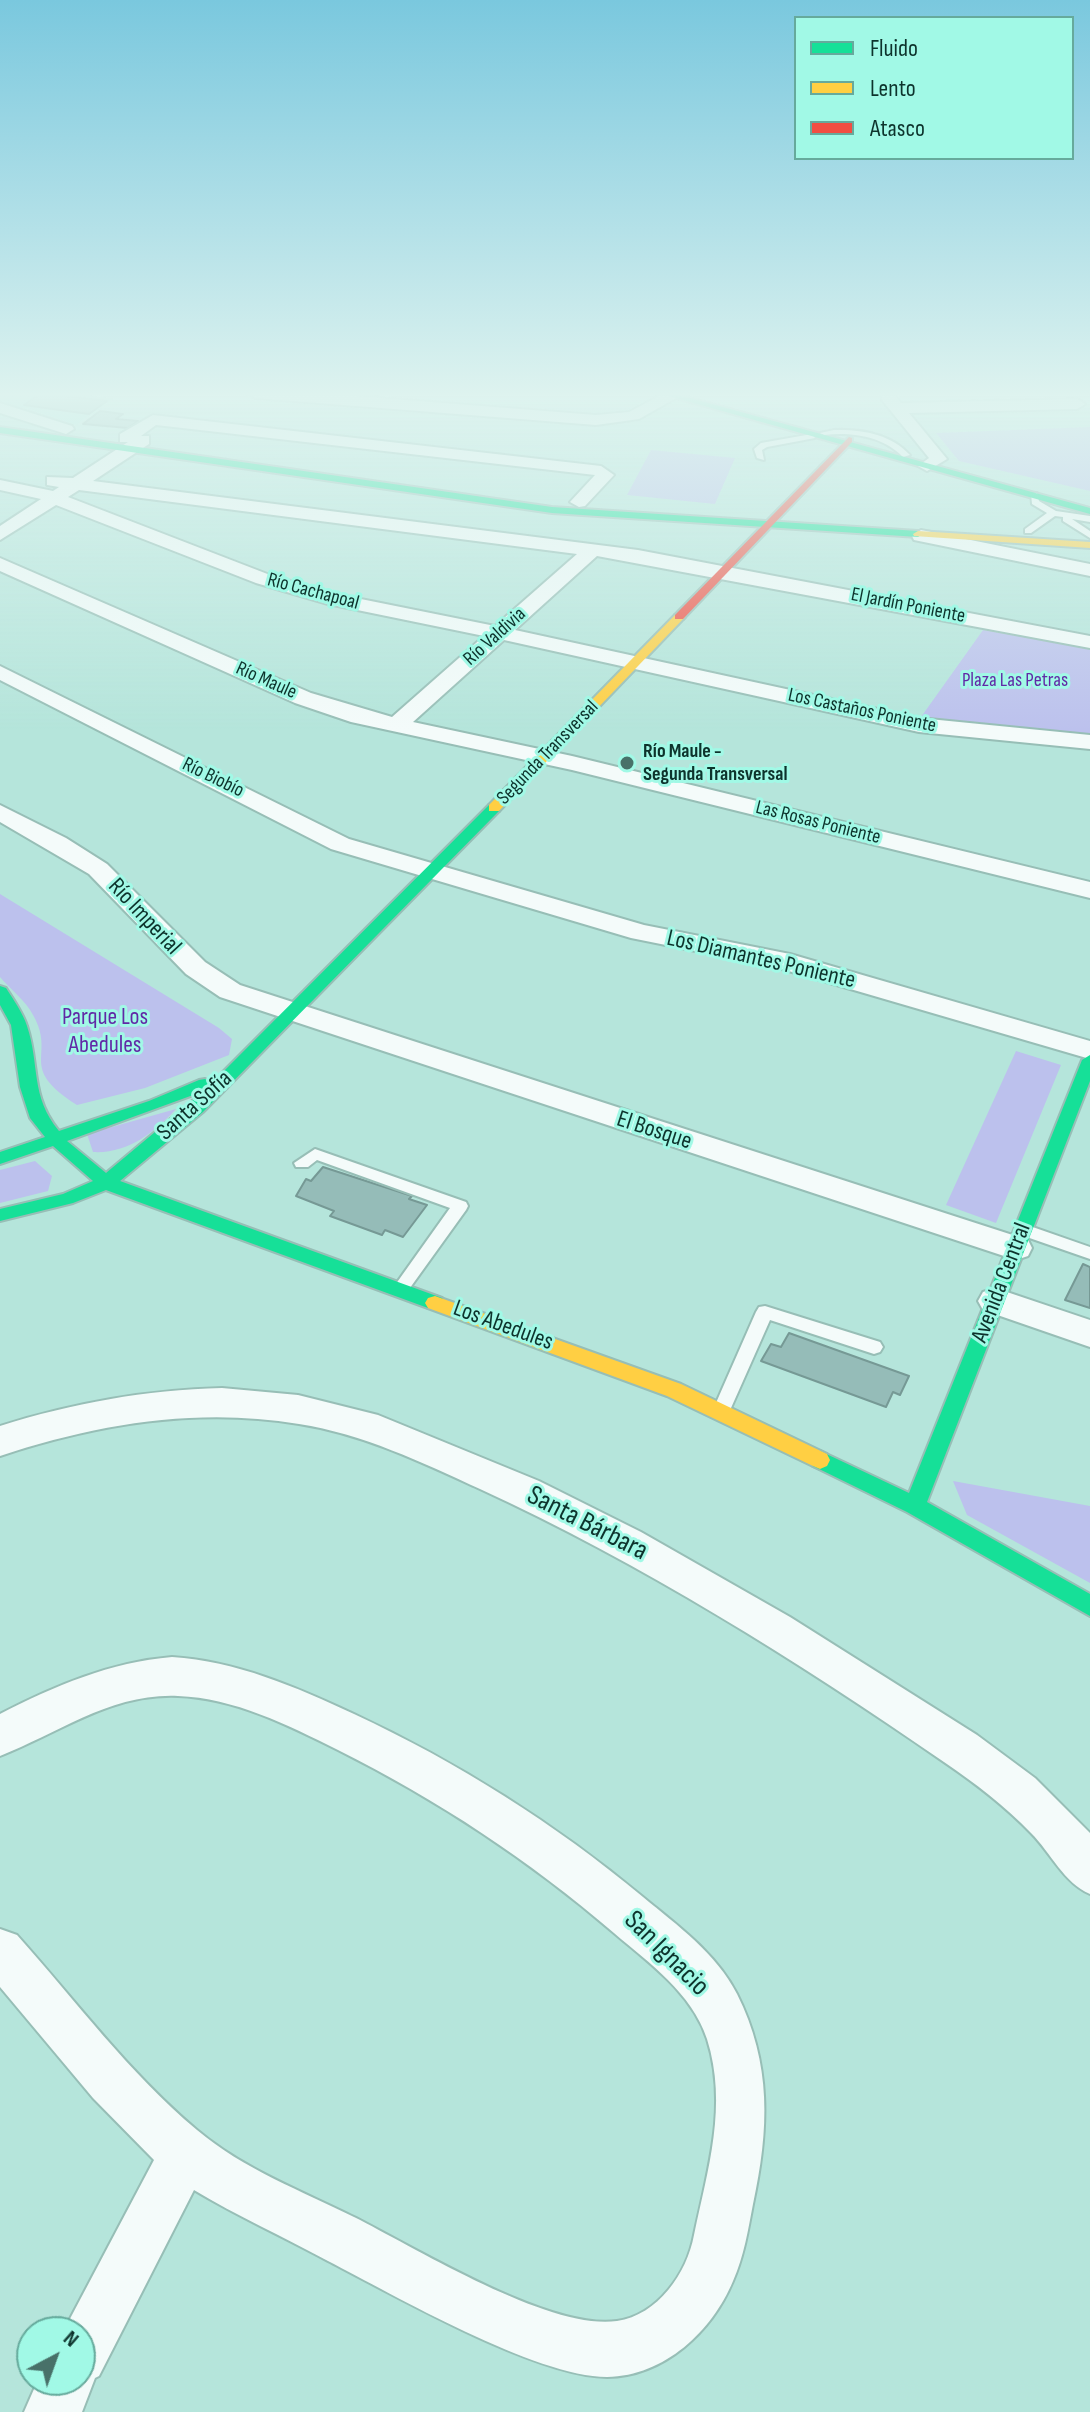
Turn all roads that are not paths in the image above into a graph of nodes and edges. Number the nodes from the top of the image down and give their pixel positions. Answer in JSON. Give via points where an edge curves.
{"nodes":[{"id":1,"x":31,"y":506,"type":"edge"},
{"id":2,"x":86,"y":506,"type":"edge"},
{"id":3,"x":244,"y":506,"type":"edge"},
{"id":4,"x":524,"y":506,"type":"edge"},
{"id":5,"x":620,"y":506,"type":"edge"},
{"id":6,"x":786,"y":506,"type":"edge"},
{"id":7,"x":1039,"y":506,"type":"edge"},
{"id":8,"x":1057,"y":514,"type":"junction"},
{"id":9,"x":774,"y":519,"type":"junction"},
{"id":10,"x":1090,"y":519,"type":"edge"},
{"id":11,"x":1028,"y":531,"type":"junction"},
{"id":12,"x":902,"y":532,"type":"junction"},
{"id":13,"x":0,"y":534,"type":"edge"},
{"id":14,"x":1090,"y":535,"type":"edge"},
{"id":15,"x":1090,"y":545,"type":"edge"},
{"id":16,"x":593,"y":550,"type":"junction"},
{"id":17,"x":0,"y":564,"type":"edge"},
{"id":18,"x":725,"y":570,"type":"junction"},
{"id":19,"x":1090,"y":570,"type":"edge"},
{"id":20,"x":498,"y":634,"type":"junction"},
{"id":21,"x":1090,"y":642,"type":"edge"},
{"id":22,"x":637,"y":661,"type":"junction"},
{"id":23,"x":0,"y":672,"type":"edge"},
{"id":24,"x":396,"y":725,"type":"junction"},
{"id":25,"x":1090,"y":742,"type":"edge"},
{"id":26,"x":545,"y":757,"type":"junction"},
{"id":27,"x":0,"y":812,"type":"edge"},
{"id":28,"x":430,"y":872,"type":"junction"},
{"id":29,"x":1090,"y":890,"type":"edge"},
{"id":30,"x":0,"y":991,"type":"edge"},
{"id":31,"x":291,"y":1013,"type":"junction"},
{"id":32,"x":1090,"y":1050,"type":"edge"},
{"id":33,"x":1090,"y":1060,"type":"edge"},
{"id":34,"x":27,"y":1063,"type":"junction"},
{"id":35,"x":242,"y":1063,"type":"junction"},
{"id":36,"x":8,"y":1088,"type":"dead end"},
{"id":37,"x":1080,"y":1116,"type":"edge"},
{"id":38,"x":52,"y":1136,"type":"junction"},
{"id":39,"x":0,"y":1158,"type":"edge"},
{"id":40,"x":302,"y":1163,"type":"dead end"},
{"id":41,"x":106,"y":1183,"type":"junction"},
{"id":42,"x":0,"y":1215,"type":"edge"},
{"id":43,"x":1020,"y":1239,"type":"junction"},
{"id":44,"x":1090,"y":1253,"type":"edge"},
{"id":45,"x":401,"y":1288,"type":"junction"},
{"id":46,"x":995,"y":1301,"type":"junction"},
{"id":47,"x":1090,"y":1334,"type":"edge"},
{"id":48,"x":874,"y":1347,"type":"dead end"},
{"id":49,"x":721,"y":1412,"type":"junction"},
{"id":50,"x":0,"y":1441,"type":"edge"},
{"id":51,"x":915,"y":1506,"type":"junction"},
{"id":52,"x":1090,"y":1606,"type":"edge"},
{"id":53,"x":0,"y":1736,"type":"edge"},
{"id":54,"x":1090,"y":1871,"type":"edge"},
{"id":55,"x":0,"y":1952,"type":"edge"},
{"id":56,"x":185,"y":2154,"type":"junction"},
{"id":57,"x":96,"y":2326,"type":"edge"}],
"edges":[{"from":1,"to":13,"type":"street"},
{"from":2,"to":20,"type":"street","name":"Río Cachapoal","via":[[292,589]]},
{"from":3,"to":16,"type":"street","name":"El Jardín Poniente"},
{"from":4,"to":9,"type":"street"},
{"from":5,"to":9,"type":"street"},
{"from":6,"to":9,"type":"street","name":"Segunda Transversal"},
{"from":7,"to":8,"type":"lane"},
{"from":8,"to":10,"type":"lane"},
{"from":8,"to":11,"type":"lane"},
{"from":8,"to":14,"type":"lane"},
{"from":9,"to":11,"type":"street"},
{"from":9,"to":12,"type":"street"},
{"from":9,"to":18,"type":"street","name":"Segunda Transversal"},
{"from":11,"to":14,"type":"street"},
{"from":12,"to":15,"type":"street"},
{"from":12,"to":19,"type":"street"},
{"from":16,"to":18,"type":"street","name":"El Jardín Poniente"},
{"from":16,"to":20,"type":"street","name":"Río Valdivia"},
{"from":17,"to":24,"type":"street","name":"Río Maule","via":[[303,698]]},
{"from":18,"to":21,"type":"street","name":"El Jardín Poniente"},
{"from":18,"to":22,"type":"street","name":"Segunda Transversal"},
{"from":20,"to":22,"type":"street","name":"Río Cachapoal"},
{"from":20,"to":24,"type":"street","name":"Río Valdivia"},
{"from":22,"to":25,"type":"street","name":"Los Castaños Poniente","via":[[934,727]]},
{"from":22,"to":26,"type":"street","name":"Segunda Transversal"},
{"from":23,"to":28,"type":"street","name":"Río Biobío","via":[[340,844]]},
{"from":24,"to":26,"type":"street","name":"Río Maule"},
{"from":26,"to":28,"type":"street","name":"Segunda Transversal"},
{"from":26,"to":29,"type":"street","name":"Las Rosas Poniente"},
{"from":27,"to":31,"type":"street","name":"Río Imperial","via":[[112,880],[209,981]]},
{"from":28,"to":31,"type":"street","name":"Segunda Transversal"},
{"from":28,"to":32,"type":"street","name":"Los Diamantes Poniente","via":[[640,932],[780,960]]},
{"from":30,"to":34,"type":"street","name":"Los Abedules","via":[[19,1017]]},
{"from":31,"to":35,"type":"street","name":"Segunda Transversal"},
{"from":31,"to":43,"type":"street","name":"El Bosque"},
{"from":33,"to":37,"type":"street","name":"Avenida Central"},
{"from":34,"to":36,"type":"street"},
{"from":34,"to":38,"type":"street","name":"Los Abedules","via":[[38,1117]]},
{"from":35,"to":38,"type":"street","name":"Santa Sofía","via":[[151,1107]]},
{"from":35,"to":41,"type":"street","name":"Santa Sofía"},
{"from":37,"to":43,"type":"street","name":"Avenida Central"},
{"from":38,"to":39,"type":"street","name":"Santa Sofía"},
{"from":38,"to":41,"type":"street","name":"Los Abedules"},
{"from":40,"to":45,"type":"lane","via":[[315,1154],[460,1206]]},
{"from":41,"to":42,"type":"street","name":"Santa Sofía","via":[[67,1199]]},
{"from":41,"to":45,"type":"street","name":"Los Abedules"},
{"from":43,"to":44,"type":"lane"},
{"from":43,"to":46,"type":"street","name":"Avenida Central"},
{"from":45,"to":49,"type":"street","name":"Los Abedules"},
{"from":46,"to":47,"type":"street"},
{"from":46,"to":51,"type":"street","name":"Avenida Central"},
{"from":48,"to":49,"type":"lane","via":[[765,1312]]},
{"from":49,"to":51,"type":"street","name":"Los Abedules"},
{"from":50,"to":54,"type":"street","name":"Santa Bárbara","via":[[113,1411],[215,1402],[300,1409],[381,1430],[525,1491],[762,1618],[1018,1793],[1067,1840]]},
{"from":51,"to":52,"type":"street","name":"Los Abedules"},
{"from":53,"to":56,"type":"street","name":"San Ignacio","via":[[81,1696],[170,1678],[198,1678],[250,1694],[353,1735],[454,1788],[601,1891],[699,1979],[731,2040],[740,2074],[741,2146],[708,2278],[692,2305],[670,2325],[646,2341],[618,2348],[589,2349],[561,2341],[486,2309],[257,2196]]},
{"from":55,"to":56,"type":"street","name":"San Ignacio"},
{"from":56,"to":57,"type":"street"}]}
